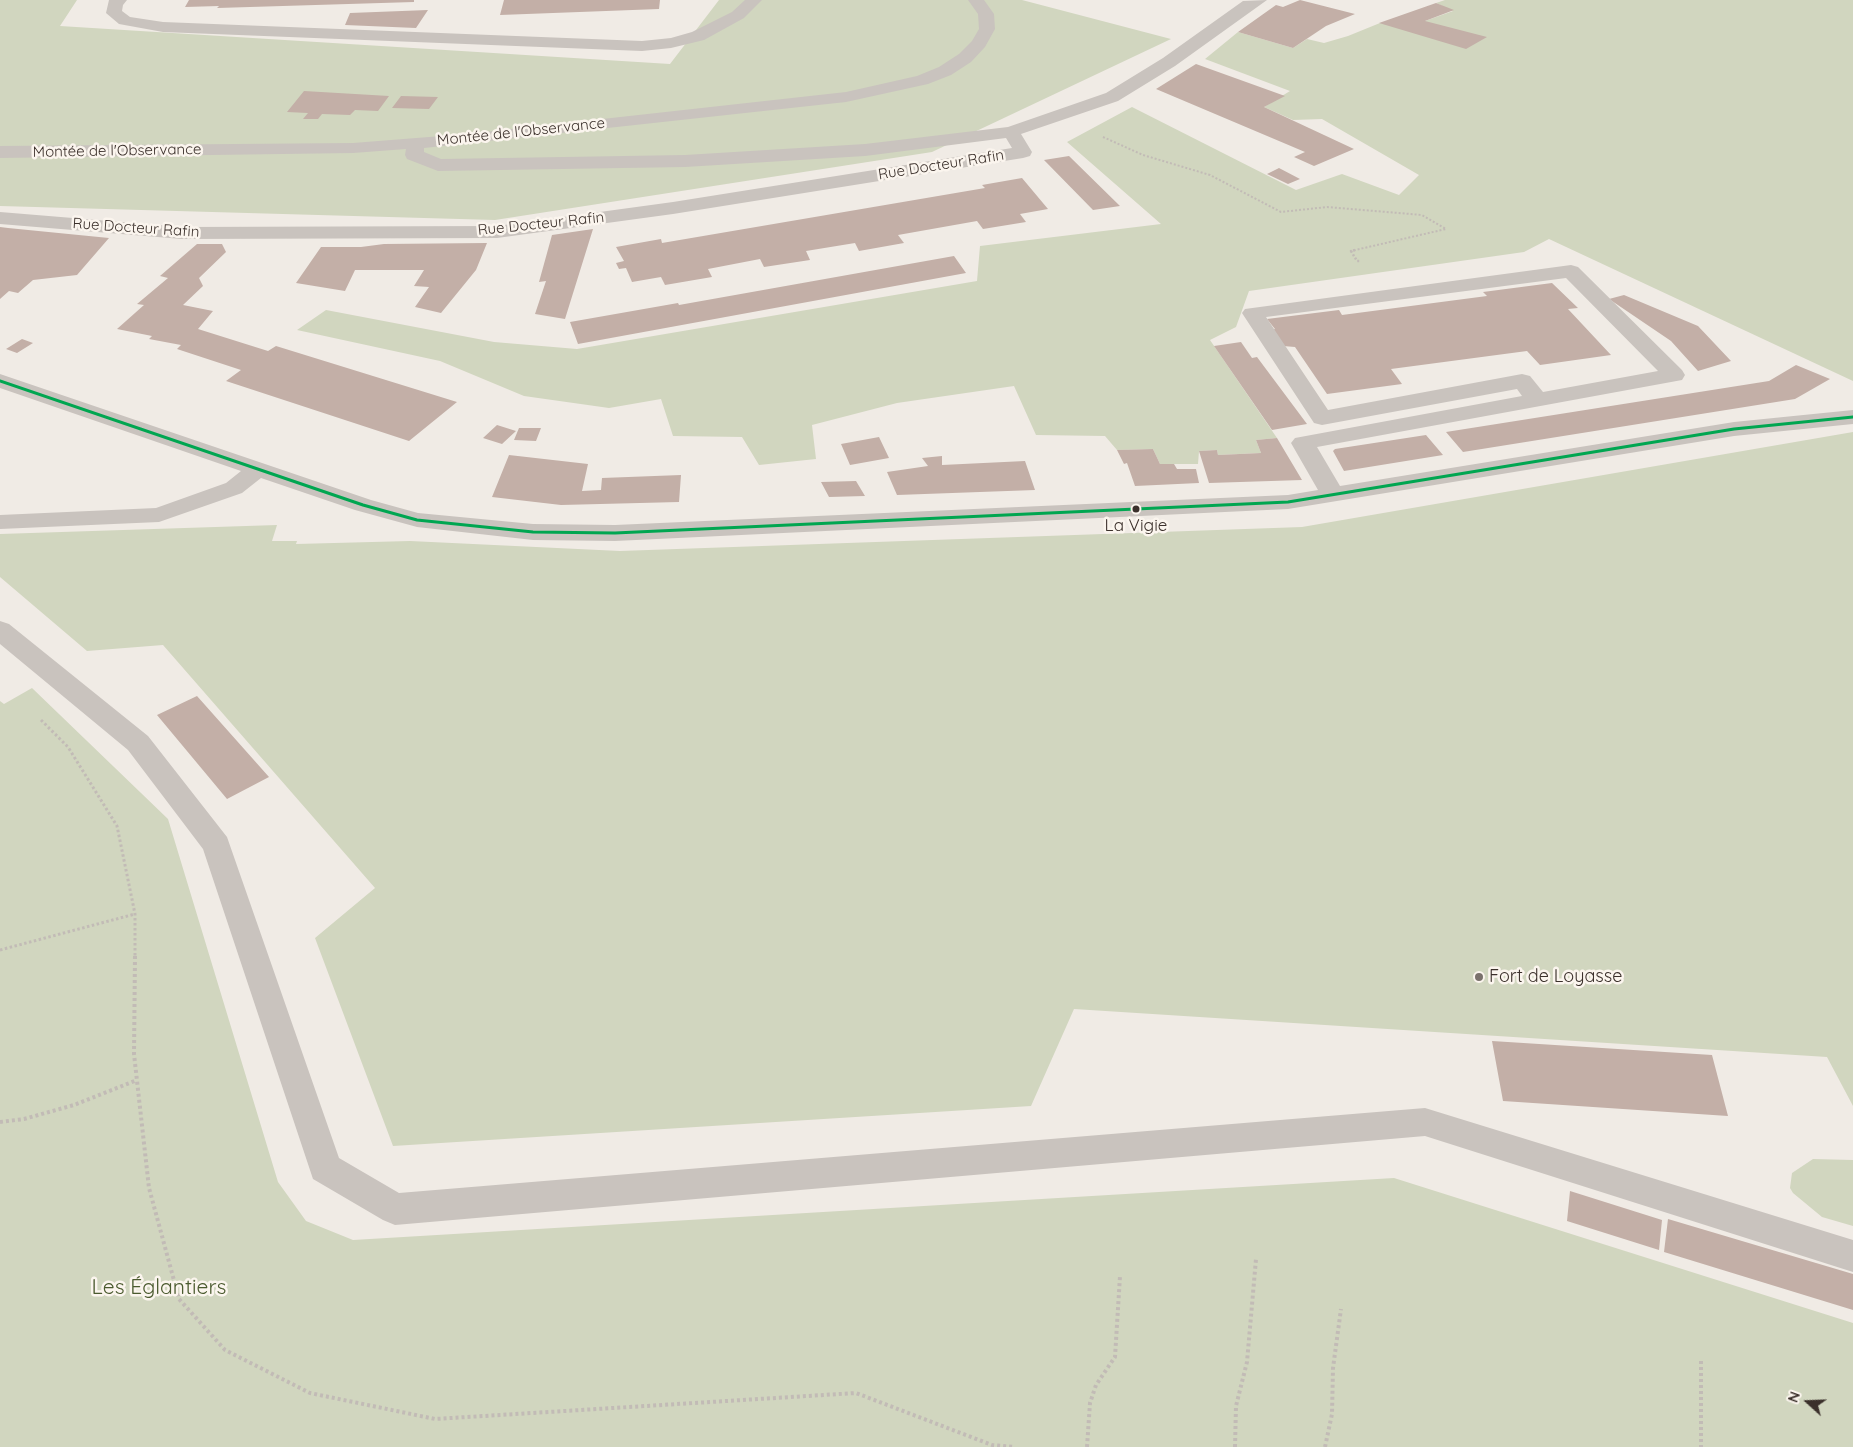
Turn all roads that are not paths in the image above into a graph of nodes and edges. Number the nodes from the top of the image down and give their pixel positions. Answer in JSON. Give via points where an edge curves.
{"nodes":[{"id":1,"x":119,"y":0,"type":"edge"},
{"id":2,"x":754,"y":0,"type":"edge"},
{"id":3,"x":976,"y":0,"type":"edge"},
{"id":4,"x":1259,"y":0,"type":"edge"},
{"id":5,"x":1011,"y":132,"type":"junction"},
{"id":6,"x":416,"y":142,"type":"junction"},
{"id":7,"x":0,"y":152,"type":"edge"},
{"id":8,"x":0,"y":218,"type":"edge"},
{"id":9,"x":0,"y":381,"type":"edge"},
{"id":10,"x":1537,"y":400,"type":"junction"},
{"id":11,"x":1853,"y":418,"type":"edge"},
{"id":12,"x":257,"y":470,"type":"junction"},
{"id":13,"x":1333,"y":495,"type":"junction"},
{"id":14,"x":0,"y":522,"type":"edge"},
{"id":15,"x":0,"y":630,"type":"edge"},
{"id":16,"x":1853,"y":1256,"type":"edge"}],
"edges":[{"from":1,"to":2,"type":"street","via":[[115,3],[114,13],[125,21],[163,27],[642,46],[698,36],[738,16]]},
{"from":3,"to":6,"type":"street","name":"Montée de l'Observance","via":[[986,14],[987,29],[979,43],[965,58],[944,71],[896,88],[827,99]]},
{"from":4,"to":5,"type":"street","name":"Rue Docteur Rafin","via":[[1112,97]]},
{"from":5,"to":6,"type":"street","name":"Rue Docteur Rafin","via":[[865,150],[685,161],[467,165],[438,165],[414,155]]},
{"from":5,"to":8,"type":"street","name":"Rue Docteur Rafin","via":[[1023,152],[673,208],[497,232],[182,232]]},
{"from":6,"to":7,"type":"street","name":"Montée de l'Observance","via":[[353,148]]},
{"from":9,"to":12,"type":"street"},
{"from":10,"to":10,"type":"street","via":[[1674,375],[1571,271],[1252,313],[1322,418],[1522,381]]},
{"from":10,"to":13,"type":"street","via":[[1303,443]]},
{"from":11,"to":13,"type":"street","via":[[1734,429]]},
{"from":12,"to":13,"type":"street","via":[[417,520],[533,532],[615,533],[1126,510],[1288,502]]},
{"from":12,"to":14,"type":"street","via":[[234,488],[159,515]]},
{"from":15,"to":16,"type":"street","via":[[138,743],[217,846],[325,1168],[395,1209],[1425,1122]]}]}
